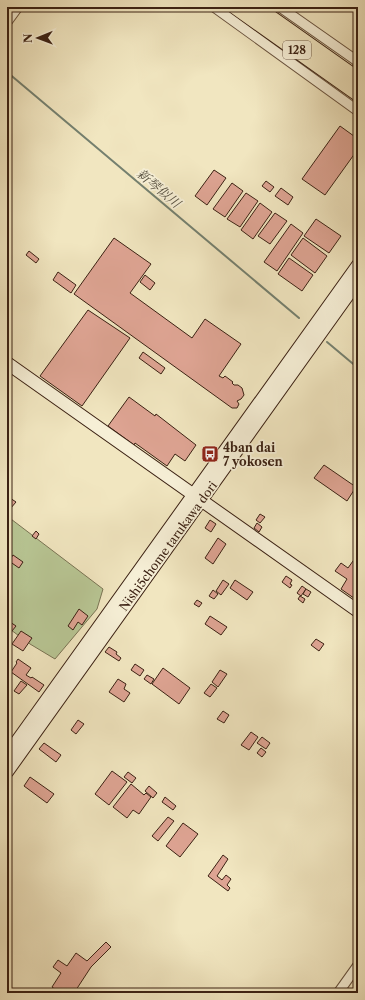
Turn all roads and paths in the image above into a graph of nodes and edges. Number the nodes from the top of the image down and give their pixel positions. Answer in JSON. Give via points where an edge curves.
{"nodes":[{"id":1,"x":18,"y":7,"type":"edge"},
{"id":2,"x":214,"y":7,"type":"edge"},
{"id":3,"x":235,"y":7,"type":"edge"},
{"id":4,"x":256,"y":7,"type":"edge"},
{"id":5,"x":280,"y":7,"type":"edge"},
{"id":6,"x":7,"y":22,"type":"edge"},
{"id":7,"x":358,"y":65,"type":"edge"},
{"id":8,"x":358,"y":79,"type":"edge"},
{"id":9,"x":358,"y":94,"type":"edge"},
{"id":10,"x":358,"y":111,"type":"edge"},
{"id":11,"x":358,"y":265,"type":"edge"},
{"id":12,"x":358,"y":281,"type":"edge"},
{"id":13,"x":7,"y":363,"type":"edge"},
{"id":14,"x":197,"y":498,"type":"junction"},
{"id":15,"x":358,"y":611,"type":"edge"},
{"id":16,"x":7,"y":755,"type":"edge"},
{"id":17,"x":7,"y":772,"type":"edge"},
{"id":18,"x":358,"y":965,"type":"edge"},
{"id":19,"x":338,"y":993,"type":"edge"}],
"edges":[{"from":1,"to":6,"type":"street"},
{"from":2,"to":10,"type":"street"},
{"from":3,"to":9,"type":"main road","number":"128"},
{"from":4,"to":8,"type":"main road","number":"128"},
{"from":5,"to":7,"type":"street","via":[[357,61]]},
{"from":11,"to":14,"type":"main road","name":"Nishi5chome tarukawa dori"},
{"from":12,"to":14,"type":"main road","name":"Nishi5chome tarukawa dori"},
{"from":13,"to":14,"type":"main road"},
{"from":14,"to":15,"type":"main road"},
{"from":14,"to":16,"type":"main road","name":"Nishi5chome tarukawa dori"},
{"from":14,"to":17,"type":"main road","name":"Nishi5chome tarukawa dori"},
{"from":18,"to":19,"type":"street"}]}
